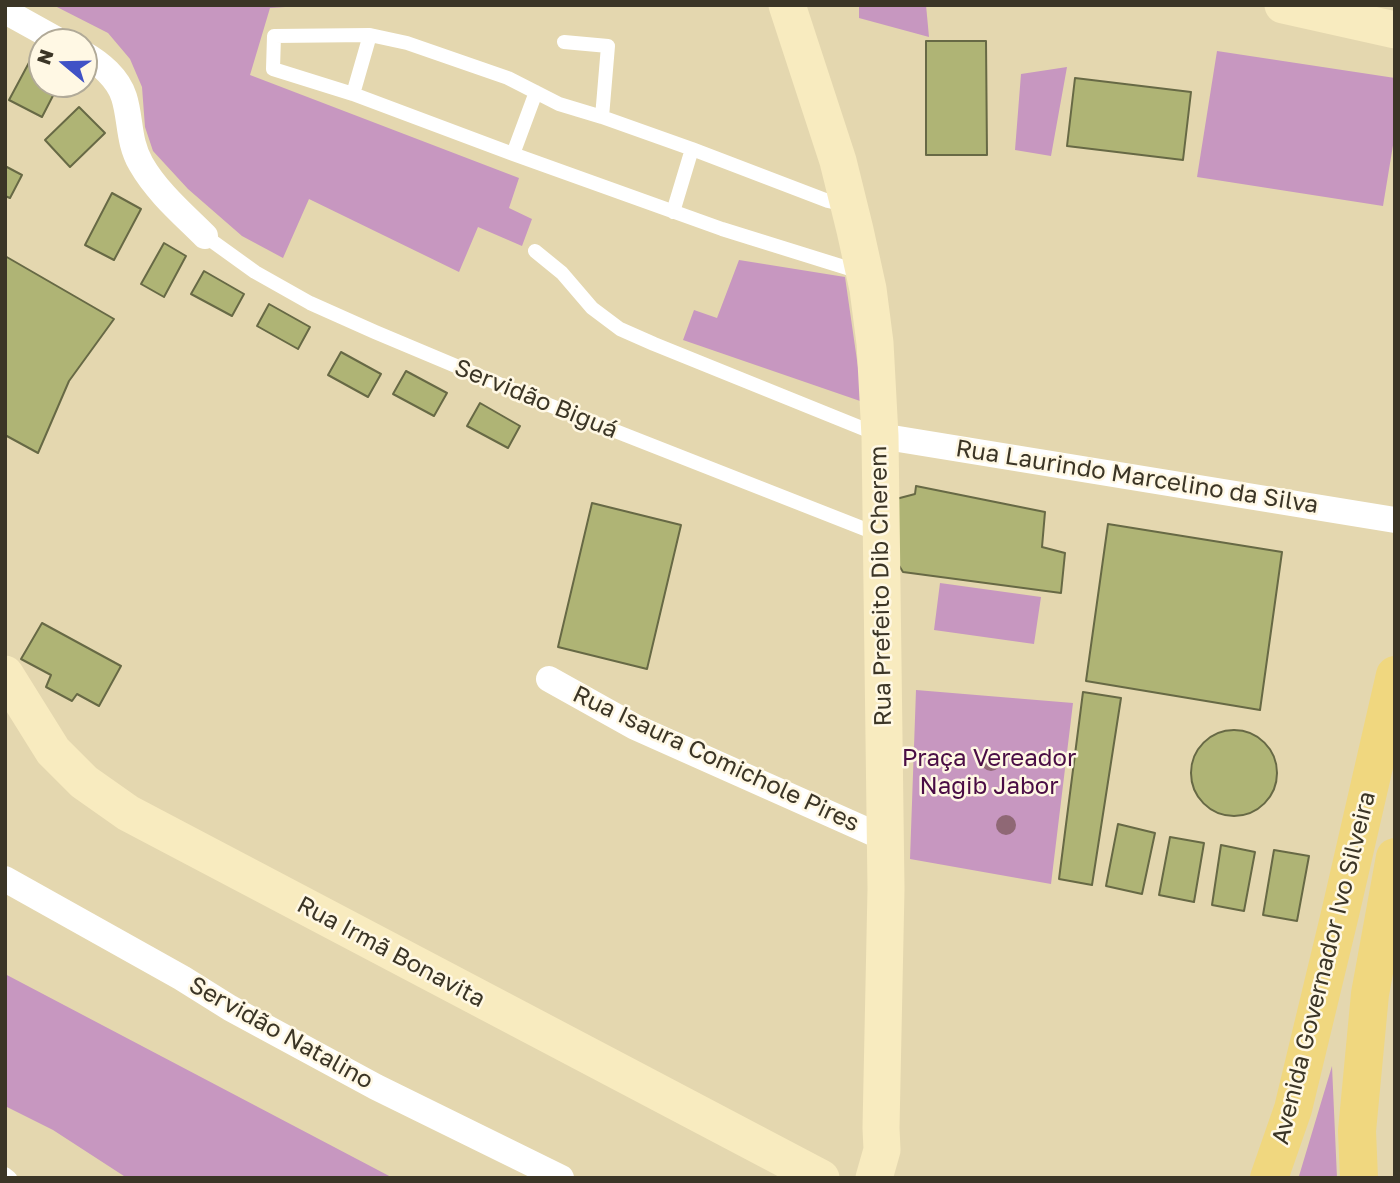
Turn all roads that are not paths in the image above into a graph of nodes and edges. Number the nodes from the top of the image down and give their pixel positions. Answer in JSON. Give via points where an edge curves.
{"nodes":[{"id":1,"x":9,"y":5,"type":"edge"},
{"id":2,"x":786,"y":5,"type":"edge"},
{"id":3,"x":1283,"y":5,"type":"edge"},
{"id":4,"x":5,"y":12,"type":"edge"},
{"id":5,"x":35,"y":28,"type":"edge"},
{"id":6,"x":1395,"y":30,"type":"edge"},
{"id":7,"x":370,"y":35,"type":"junction"},
{"id":8,"x":564,"y":42,"type":"dead end"},
{"id":9,"x":98,"y":63,"type":"edge"},
{"id":10,"x":536,"y":92,"type":"junction"},
{"id":11,"x":353,"y":94,"type":"junction"},
{"id":12,"x":602,"y":117,"type":"junction"},
{"id":13,"x":692,"y":149,"type":"junction"},
{"id":14,"x":513,"y":154,"type":"junction"},
{"id":15,"x":849,"y":206,"type":"junction"},
{"id":16,"x":673,"y":212,"type":"junction"},
{"id":17,"x":205,"y":236,"type":"joint"},
{"id":18,"x":535,"y":251,"type":"dead end"},
{"id":19,"x":864,"y":273,"type":"junction"},
{"id":20,"x":880,"y":436,"type":"junction"},
{"id":21,"x":1395,"y":520,"type":"edge"},
{"id":22,"x":881,"y":536,"type":"junction"},
{"id":23,"x":5,"y":674,"type":"edge"},
{"id":24,"x":1395,"y":675,"type":"edge"},
{"id":25,"x":549,"y":679,"type":"dead end"},
{"id":26,"x":884,"y":838,"type":"junction"},
{"id":27,"x":1395,"y":857,"type":"edge"},
{"id":28,"x":5,"y":879,"type":"edge"},
{"id":29,"x":5,"y":1174,"type":"edge"},
{"id":30,"x":10,"y":1178,"type":"edge"},
{"id":31,"x":561,"y":1178,"type":"edge"},
{"id":32,"x":821,"y":1178,"type":"edge"},
{"id":33,"x":874,"y":1178,"type":"edge"},
{"id":34,"x":1269,"y":1178,"type":"edge"},
{"id":35,"x":1359,"y":1178,"type":"edge"}],
"edges":[{"from":1,"to":4,"type":"street"},
{"from":2,"to":15,"type":"main road","name":"Rua Prefeito Dib Cherem"},
{"from":3,"to":6,"type":"main road"},
{"from":4,"to":5,"type":"street"},
{"from":7,"to":10,"type":"lane","via":[[407,43]]},
{"from":7,"to":11,"type":"lane"},
{"from":7,"to":11,"type":"lane","via":[[274,36],[273,69]]},
{"from":8,"to":12,"type":"lane","via":[[608,46]]},
{"from":9,"to":17,"type":"street","via":[[123,95],[140,163]]},
{"from":10,"to":12,"type":"lane"},
{"from":10,"to":14,"type":"lane"},
{"from":11,"to":14,"type":"lane"},
{"from":12,"to":13,"type":"lane"},
{"from":13,"to":15,"type":"lane"},
{"from":13,"to":16,"type":"lane"},
{"from":14,"to":16,"type":"lane"},
{"from":15,"to":19,"type":"main road","name":"Rua Prefeito Dib Cherem"},
{"from":16,"to":19,"type":"lane"},
{"from":17,"to":22,"type":"lane","name":"Servidão Biguá","via":[[255,272],[375,332]]},
{"from":18,"to":20,"type":"lane","via":[[620,329]]},
{"from":19,"to":20,"type":"main road","name":"Rua Prefeito Dib Cherem","via":[[875,343]]},
{"from":20,"to":21,"type":"street","name":"Rua Laurindo Marcelino da Silva"},
{"from":20,"to":22,"type":"main road","name":"Rua Prefeito Dib Cherem"},
{"from":22,"to":26,"type":"main road","name":"Rua Prefeito Dib Cherem"},
{"from":23,"to":32,"type":"main road","name":"Rua Irmã Bonavita","via":[[53,751],[84,782],[128,813]]},
{"from":24,"to":34,"type":"main road","name":"Avenida Governador Ivo Silveira","via":[[1293,1109]]},
{"from":25,"to":26,"type":"street","name":"Rua Isaura Comichole Pires","via":[[635,727]]},
{"from":26,"to":33,"type":"main road","name":"Rua Prefeito Dib Cherem","via":[[883,1150]]},
{"from":27,"to":35,"type":"main road","name":"Avenida Governador Ivo Silveira","via":[[1370,994],[1357,1131]]},
{"from":28,"to":31,"type":"street","name":"Servidão Natalino","via":[[376,1087]]},
{"from":29,"to":30,"type":"lane"}]}
